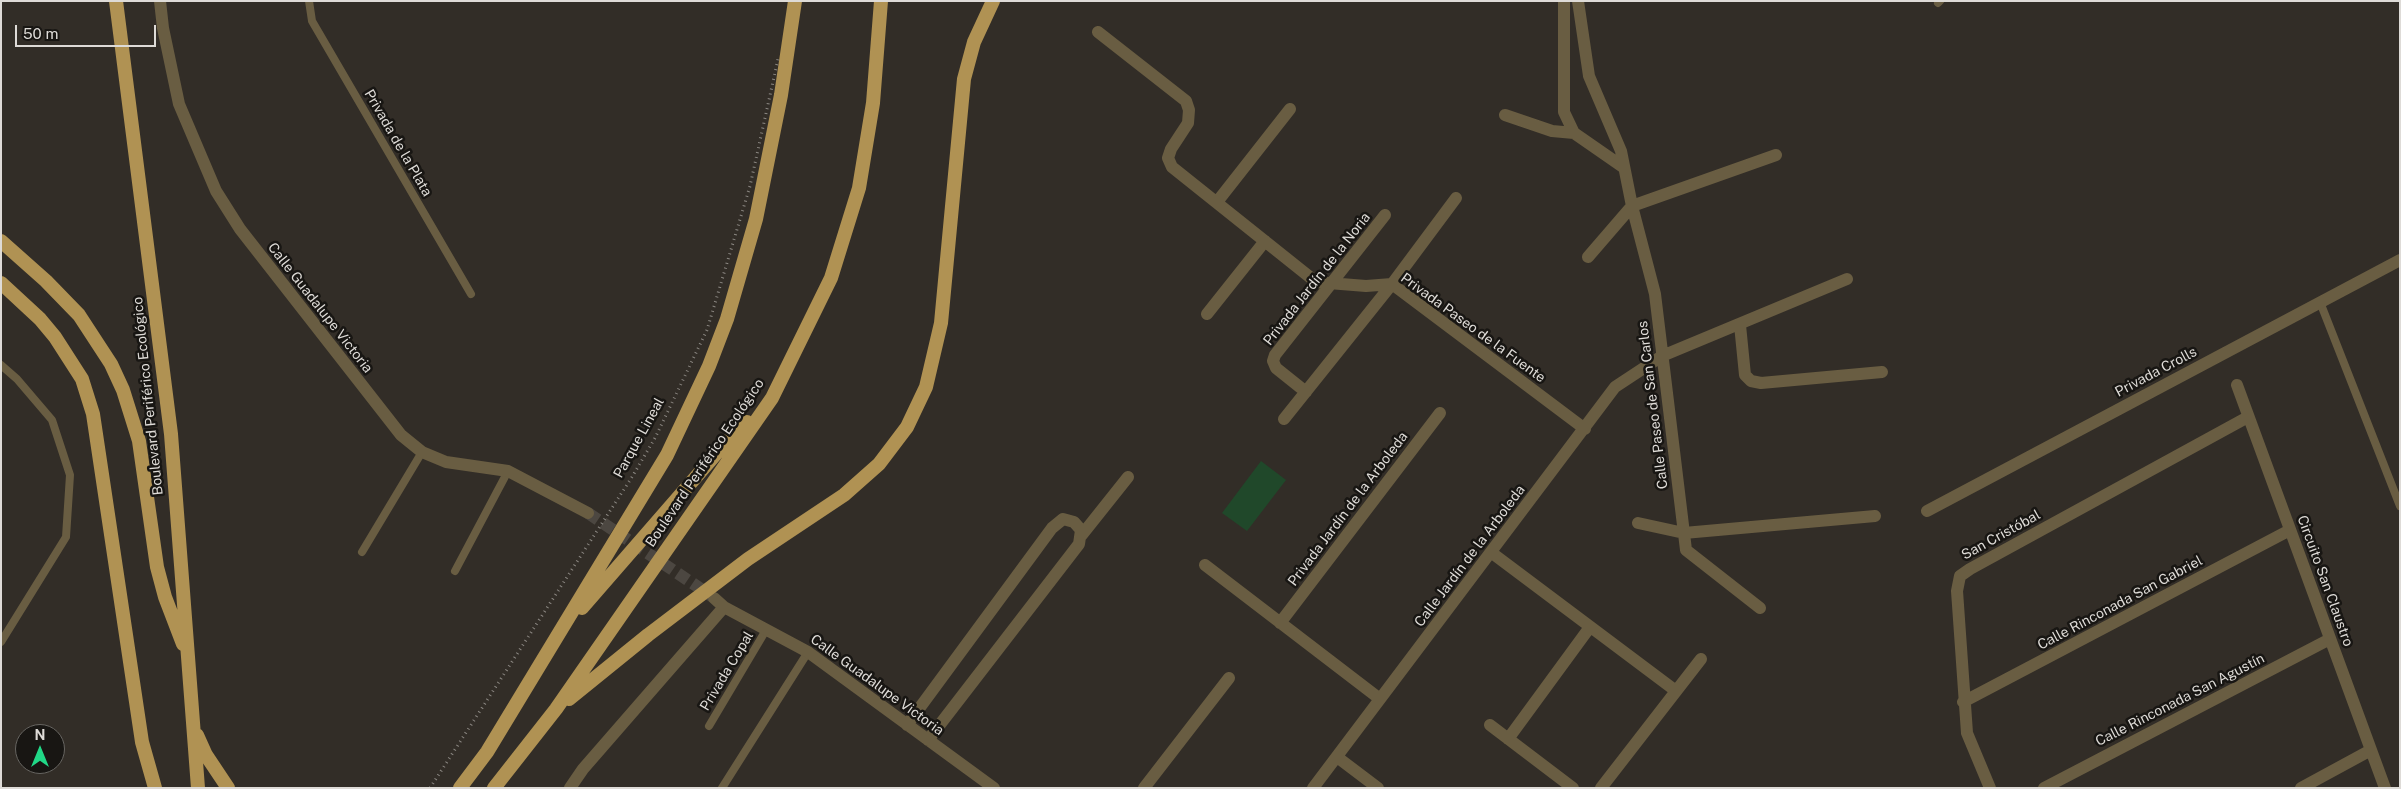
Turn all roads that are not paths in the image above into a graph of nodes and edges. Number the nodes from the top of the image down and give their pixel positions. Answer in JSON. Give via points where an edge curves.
{"nodes":[{"id":1,"x":160,"y":1,"type":"edge"},
{"id":2,"x":309,"y":1,"type":"edge"},
{"id":3,"x":796,"y":1,"type":"edge"},
{"id":4,"x":881,"y":1,"type":"edge"},
{"id":5,"x":993,"y":1,"type":"edge"},
{"id":6,"x":1564,"y":1,"type":"edge"},
{"id":7,"x":1578,"y":1,"type":"edge"},
{"id":8,"x":117,"y":7,"type":"edge"},
{"id":9,"x":1098,"y":32,"type":"dead end"},
{"id":10,"x":1290,"y":109,"type":"dead end"},
{"id":11,"x":1505,"y":114,"type":"dead end"},
{"id":12,"x":1574,"y":133,"type":"junction"},
{"id":13,"x":1776,"y":155,"type":"dead end"},
{"id":14,"x":1623,"y":167,"type":"junction"},
{"id":15,"x":1456,"y":198,"type":"dead end"},
{"id":16,"x":1217,"y":202,"type":"junction"},
{"id":17,"x":1632,"y":206,"type":"junction"},
{"id":18,"x":1385,"y":215,"type":"dead end"},
{"id":19,"x":1,"y":241,"type":"edge"},
{"id":20,"x":1265,"y":241,"type":"junction"},
{"id":21,"x":1588,"y":256,"type":"dead end"},
{"id":22,"x":2400,"y":260,"type":"edge"},
{"id":23,"x":1847,"y":279,"type":"dead end"},
{"id":24,"x":1,"y":283,"type":"edge"},
{"id":25,"x":1331,"y":284,"type":"junction"},
{"id":26,"x":1392,"y":284,"type":"junction"},
{"id":27,"x":471,"y":294,"type":"dead end"},
{"id":28,"x":2320,"y":302,"type":"junction"},
{"id":29,"x":1207,"y":314,"type":"dead end"},
{"id":30,"x":1740,"y":325,"type":"junction"},
{"id":31,"x":1662,"y":356,"type":"junction"},
{"id":32,"x":1,"y":365,"type":"edge"},
{"id":33,"x":1882,"y":372,"type":"dead end"},
{"id":34,"x":2236,"y":385,"type":"dead end"},
{"id":35,"x":1306,"y":392,"type":"junction"},
{"id":36,"x":772,"y":398,"type":"junction"},
{"id":37,"x":1440,"y":413,"type":"dead end"},
{"id":38,"x":2248,"y":417,"type":"junction"},
{"id":39,"x":1284,"y":420,"type":"dead end"},
{"id":40,"x":1585,"y":429,"type":"junction"},
{"id":41,"x":422,"y":452,"type":"junction"},
{"id":42,"x":508,"y":471,"type":"junction"},
{"id":43,"x":1128,"y":477,"type":"dead end"},
{"id":44,"x":2400,"y":506,"type":"edge"},
{"id":45,"x":1927,"y":511,"type":"dead end"},
{"id":46,"x":588,"y":514,"type":"tunnel mouth"},
{"id":47,"x":1875,"y":516,"type":"dead end"},
{"id":48,"x":1638,"y":523,"type":"dead end"},
{"id":49,"x":2290,"y":530,"type":"junction"},
{"id":50,"x":1684,"y":533,"type":"junction"},
{"id":51,"x":1081,"y":536,"type":"junction"},
{"id":52,"x":362,"y":552,"type":"dead end"},
{"id":53,"x":1492,"y":553,"type":"junction"},
{"id":54,"x":1205,"y":565,"type":"dead end"},
{"id":55,"x":455,"y":570,"type":"dead end"},
{"id":56,"x":714,"y":598,"type":"tunnel mouth"},
{"id":57,"x":724,"y":607,"type":"junction"},
{"id":58,"x":1760,"y":608,"type":"dead end"},
{"id":59,"x":1280,"y":623,"type":"junction"},
{"id":60,"x":1590,"y":627,"type":"junction"},
{"id":61,"x":766,"y":630,"type":"junction"},
{"id":62,"x":559,"y":633,"type":"junction"},
{"id":63,"x":2330,"y":639,"type":"junction"},
{"id":64,"x":1,"y":642,"type":"edge"},
{"id":65,"x":808,"y":652,"type":"junction"},
{"id":66,"x":187,"y":654,"type":"junction"},
{"id":67,"x":1701,"y":659,"type":"dead end"},
{"id":68,"x":1228,"y":678,"type":"dead end"},
{"id":69,"x":1676,"y":692,"type":"junction"},
{"id":70,"x":1380,"y":699,"type":"junction"},
{"id":71,"x":1963,"y":702,"type":"junction"},
{"id":72,"x":556,"y":709,"type":"junction"},
{"id":73,"x":191,"y":712,"type":"junction"},
{"id":74,"x":907,"y":725,"type":"junction"},
{"id":75,"x":1490,"y":725,"type":"dead end"},
{"id":76,"x":709,"y":726,"type":"dead end"},
{"id":77,"x":1508,"y":739,"type":"junction"},
{"id":78,"x":928,"y":740,"type":"junction"},
{"id":79,"x":2371,"y":750,"type":"junction"},
{"id":80,"x":1337,"y":757,"type":"junction"},
{"id":81,"x":155,"y":788,"type":"edge"},
{"id":82,"x":198,"y":788,"type":"edge"},
{"id":83,"x":228,"y":788,"type":"edge"},
{"id":84,"x":460,"y":788,"type":"edge"},
{"id":85,"x":494,"y":788,"type":"edge"},
{"id":86,"x":570,"y":788,"type":"edge"},
{"id":87,"x":722,"y":788,"type":"edge"},
{"id":88,"x":994,"y":788,"type":"edge"},
{"id":89,"x":1144,"y":788,"type":"edge"},
{"id":90,"x":1313,"y":788,"type":"edge"},
{"id":91,"x":1378,"y":788,"type":"edge"},
{"id":92,"x":1573,"y":788,"type":"edge"},
{"id":93,"x":1601,"y":788,"type":"edge"},
{"id":94,"x":1990,"y":788,"type":"edge"},
{"id":95,"x":2044,"y":788,"type":"edge"},
{"id":96,"x":2302,"y":788,"type":"edge"},
{"id":97,"x":2385,"y":788,"type":"edge"}],
"edges":[{"from":1,"to":41,"type":"street","name":"Calle Guadalupe Victoria","via":[[179,104],[216,191],[240,229],[301,310],[401,434]]},
{"from":2,"to":27,"type":"lane","name":"Privada de la Plata","via":[[312,20]]},
{"from":3,"to":62,"type":"highway","via":[[768,168],[743,270],[727,319],[667,455]]},
{"from":4,"to":36,"type":"highway","name":"Boulevard Periférico Ecológico","via":[[873,103],[859,188],[831,278]]},
{"from":5,"to":72,"type":"highway","via":[[974,42],[964,80],[941,323],[926,387],[907,427],[879,464],[844,495],[741,564]]},
{"from":6,"to":12,"type":"street","via":[[1564,112]]},
{"from":7,"to":14,"type":"street","name":"Calle Paseo de San Carlos","via":[[1588,76],[1621,151]]},
{"from":8,"to":66,"type":"highway","name":"Boulevard Periférico Ecológico","via":[[171,434]]},
{"from":9,"to":16,"type":"street","name":"Privada Paseo de la Fuente","via":[[1186,101],[1190,110],[1188,123],[1168,158],[1172,166]]},
{"from":10,"to":16,"type":"street"},
{"from":11,"to":12,"type":"street","via":[[1552,130]]},
{"from":12,"to":14,"type":"street"},
{"from":13,"to":17,"type":"street"},
{"from":14,"to":17,"type":"street","name":"Calle Paseo de San Carlos"},
{"from":15,"to":26,"type":"street"},
{"from":16,"to":20,"type":"street","name":"Privada Paseo de la Fuente"},
{"from":17,"to":21,"type":"street"},
{"from":17,"to":31,"type":"street","name":"Calle Paseo de San Carlos","via":[[1655,294]]},
{"from":18,"to":25,"type":"street","name":"Privada Jardín de la Noria"},
{"from":19,"to":66,"type":"highway","via":[[79,315],[111,364],[123,390],[139,441],[157,567]]},
{"from":20,"to":25,"type":"street","name":"Privada Paseo de la Fuente","via":[[1316,282]]},
{"from":20,"to":29,"type":"street"},
{"from":22,"to":28,"type":"street","name":"Privada Crolls"},
{"from":23,"to":30,"type":"street","name":"Calle Jardín de la Arboleda"},
{"from":24,"to":81,"type":"highway","via":[[40,318],[55,337],[82,379],[93,414],[142,742]]},
{"from":25,"to":26,"type":"street","name":"Privada Paseo de la Fuente","via":[[1377,287]]},
{"from":25,"to":35,"type":"street","name":"Privada Jardín de la Noria","via":[[1273,361],[1276,368]]},
{"from":26,"to":35,"type":"street"},
{"from":26,"to":40,"type":"street","name":"Privada Paseo de la Fuente"},
{"from":28,"to":44,"type":"lane"},
{"from":28,"to":45,"type":"street","name":"Privada Crolls"},
{"from":30,"to":31,"type":"street","name":"Calle Jardín de la Arboleda"},
{"from":30,"to":33,"type":"street","via":[[1745,375],[1751,381],[1761,383]]},
{"from":31,"to":40,"type":"street","name":"Calle Jardín de la Arboleda","via":[[1615,387]]},
{"from":31,"to":50,"type":"street","name":"Calle Paseo de San Carlos"},
{"from":32,"to":64,"type":"lane","via":[[52,420],[70,475],[66,537]]},
{"from":34,"to":38,"type":"street","name":"Circuito San Claustro"},
{"from":35,"to":39,"type":"street"},
{"from":36,"to":62,"type":"highway","via":[[722,447]]},
{"from":36,"to":72,"type":"highway","name":"Boulevard Periférico Ecológico"},
{"from":37,"to":59,"type":"street","name":"Privada Jardín de la Arboleda"},
{"from":38,"to":49,"type":"street","name":"Circuito San Claustro"},
{"from":38,"to":71,"type":"street","name":"San Cristóbal","via":[[1960,576],[1957,591]]},
{"from":40,"to":53,"type":"street","name":"Calle Jardín de la Arboleda"},
{"from":41,"to":42,"type":"street","name":"Calle Guadalupe Victoria","via":[[446,462]]},
{"from":41,"to":52,"type":"lane"},
{"from":42,"to":46,"type":"street","name":"Calle Guadalupe Victoria"},
{"from":42,"to":55,"type":"lane"},
{"from":43,"to":51,"type":"street"},
{"from":47,"to":50,"type":"street"},
{"from":48,"to":50,"type":"street"},
{"from":49,"to":63,"type":"street","name":"Circuito San Claustro"},
{"from":49,"to":71,"type":"street","name":"Calle Rinconada San Gabriel"},
{"from":50,"to":58,"type":"street","name":"Calle Paseo de San Carlos","via":[[1686,550]]},
{"from":51,"to":74,"type":"street","via":[[1081,530],[1074,522],[1062,519],[1052,528]]},
{"from":51,"to":78,"type":"street","via":[[1079,544]]},
{"from":53,"to":60,"type":"street"},
{"from":53,"to":70,"type":"street","name":"Calle Jardín de la Arboleda"},
{"from":54,"to":59,"type":"street"},
{"from":56,"to":57,"type":"street","name":"Calle Guadalupe Victoria"},
{"from":57,"to":61,"type":"street","name":"Calle Guadalupe Victoria"},
{"from":57,"to":86,"type":"street"},
{"from":59,"to":70,"type":"street"},
{"from":60,"to":69,"type":"street"},
{"from":60,"to":77,"type":"street"},
{"from":61,"to":65,"type":"street","name":"Calle Guadalupe Victoria"},
{"from":61,"to":76,"type":"lane","name":"Privada Copal"},
{"from":62,"to":84,"type":"highway","via":[[487,752]]},
{"from":63,"to":79,"type":"street","name":"Circuito San Claustro"},
{"from":63,"to":95,"type":"street","name":"Calle Rinconada San Agustín"},
{"from":65,"to":74,"type":"street","name":"Calle Guadalupe Victoria"},
{"from":65,"to":87,"type":"lane"},
{"from":66,"to":73,"type":"highway","name":"Boulevard Periférico Ecológico"},
{"from":67,"to":69,"type":"street"},
{"from":68,"to":89,"type":"street"},
{"from":69,"to":93,"type":"street"},
{"from":70,"to":80,"type":"street","name":"Calle Jardín de la Arboleda"},
{"from":71,"to":94,"type":"street","name":"San Cristóbal","via":[[1967,734]]},
{"from":72,"to":85,"type":"highway","name":"Boulevard Periférico Ecológico"},
{"from":73,"to":82,"type":"highway","name":"Boulevard Periférico Ecológico"},
{"from":73,"to":83,"type":"highway","via":[[206,755]]},
{"from":74,"to":78,"type":"street","name":"Calle Guadalupe Victoria"},
{"from":75,"to":77,"type":"street"},
{"from":77,"to":92,"type":"street"},
{"from":78,"to":88,"type":"street","name":"Calle Guadalupe Victoria"},
{"from":79,"to":96,"type":"street"},
{"from":79,"to":97,"type":"street","name":"Circuito San Claustro"},
{"from":80,"to":90,"type":"street","name":"Calle Jardín de la Arboleda"},
{"from":80,"to":91,"type":"street"}]}
